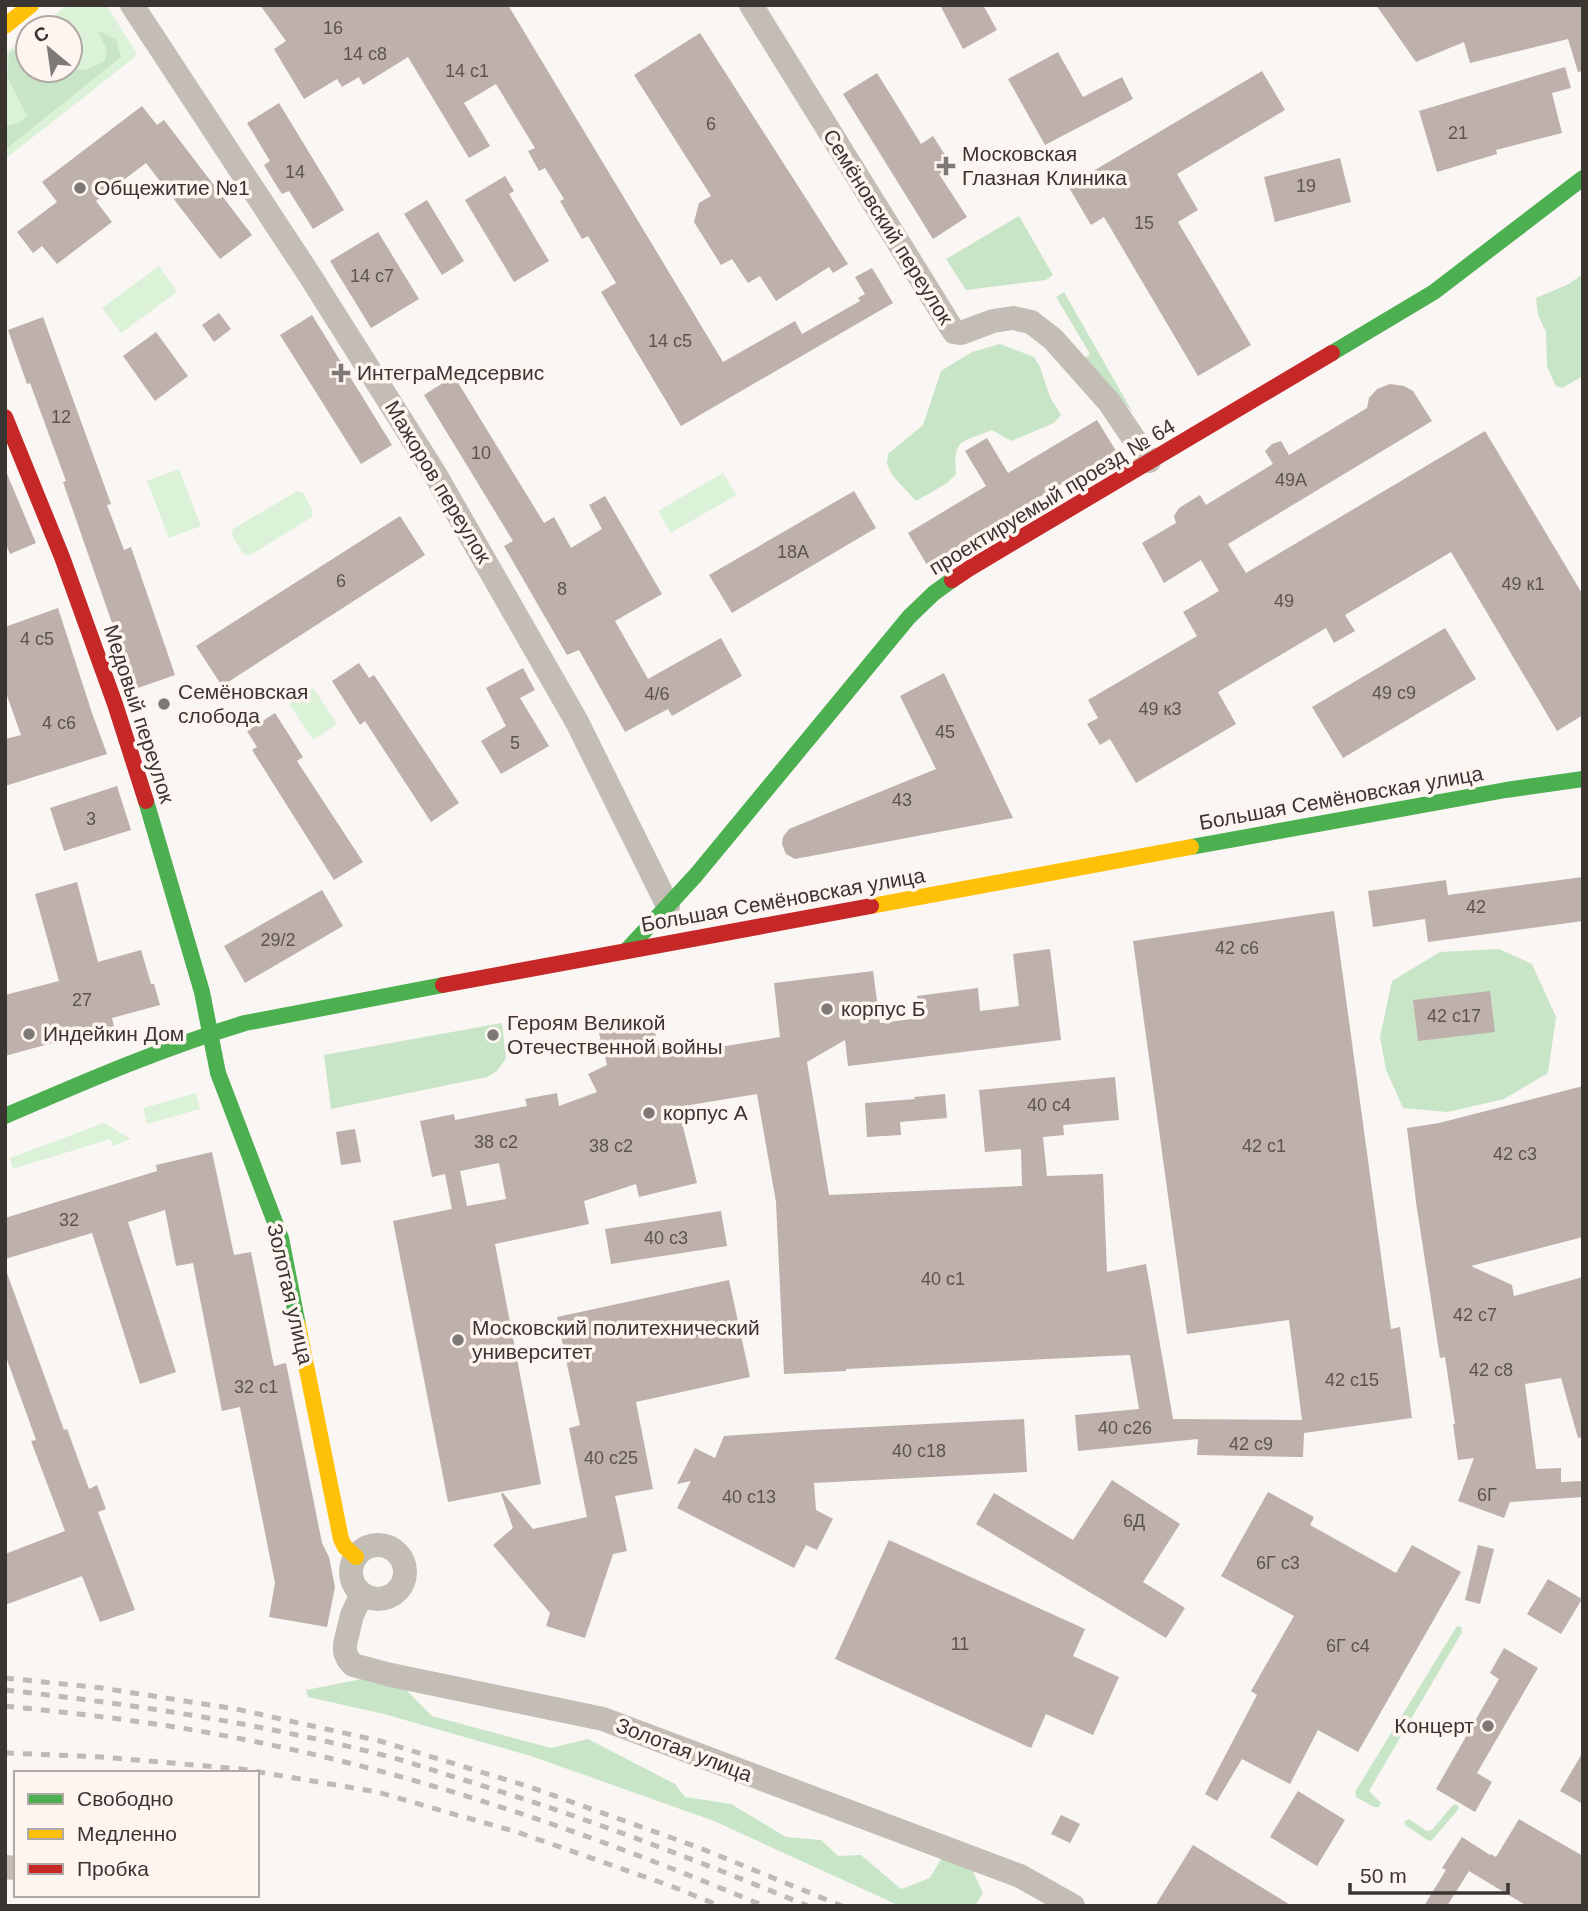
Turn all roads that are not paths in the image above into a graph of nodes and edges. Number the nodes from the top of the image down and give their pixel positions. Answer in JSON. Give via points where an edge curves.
{"nodes":[{"id":1,"x":31,"y":5,"type":"edge"},
{"id":2,"x":132,"y":5,"type":"edge"},
{"id":3,"x":751,"y":5,"type":"edge"},
{"id":4,"x":5,"y":26,"type":"edge"},
{"id":5,"x":1583,"y":178,"type":"edge"},
{"id":6,"x":5,"y":417,"type":"edge"},
{"id":7,"x":1149,"y":461,"type":"junction"},
{"id":8,"x":1583,"y":779,"type":"edge"},
{"id":9,"x":668,"y":906,"type":"junction"},
{"id":10,"x":627,"y":950,"type":"junction"},
{"id":11,"x":210,"y":1033,"type":"junction"},
{"id":12,"x":5,"y":1116,"type":"edge"},
{"id":13,"x":356,"y":1557,"type":"junction"},
{"id":14,"x":362,"y":1594,"type":"junction"},
{"id":15,"x":1073,"y":1906,"type":"edge"}],
"edges":[{"from":1,"to":4,"type":"street"},
{"from":2,"to":9,"type":"street","name":"Мажоров переулок","via":[[435,474],[577,722]]},
{"from":3,"to":7,"type":"street","name":"Семёновский переулок","via":[[954,332],[1013,318],[1031,322],[1109,402]]},
{"from":5,"to":7,"type":"street","name":"проектируемый проезд № 64","via":[[1434,292]]},
{"from":6,"to":11,"type":"street","name":"Медовый переулок","via":[[106,679],[159,842]]},
{"from":7,"to":9,"type":"street","name":"проектируемый проезд № 64","via":[[934,593],[909,617]]},
{"from":8,"to":10,"type":"street","name":"Большая Семёновская улица"},
{"from":9,"to":10,"type":"street","name":"проектируемый проезд № 64"},
{"from":10,"to":11,"type":"street","name":"Большая Семёновская улица"},
{"from":11,"to":12,"type":"street","name":"Большая Семёновская улица"},
{"from":11,"to":13,"type":"street","name":"Золотая улица","via":[[229,1105],[281,1238],[341,1539]]},
{"from":13,"to":14,"type":"street","name":"Золотая улица","via":[[351,1577]]},
{"from":13,"to":14,"type":"street","via":[[372,1545],[383,1545],[400,1555],[405,1565],[403,1585],[389,1598],[371,1599]]},
{"from":14,"to":15,"type":"street","name":"Золотая улица","via":[[345,1644],[345,1653],[354,1665],[603,1719],[1020,1876]]}]}
